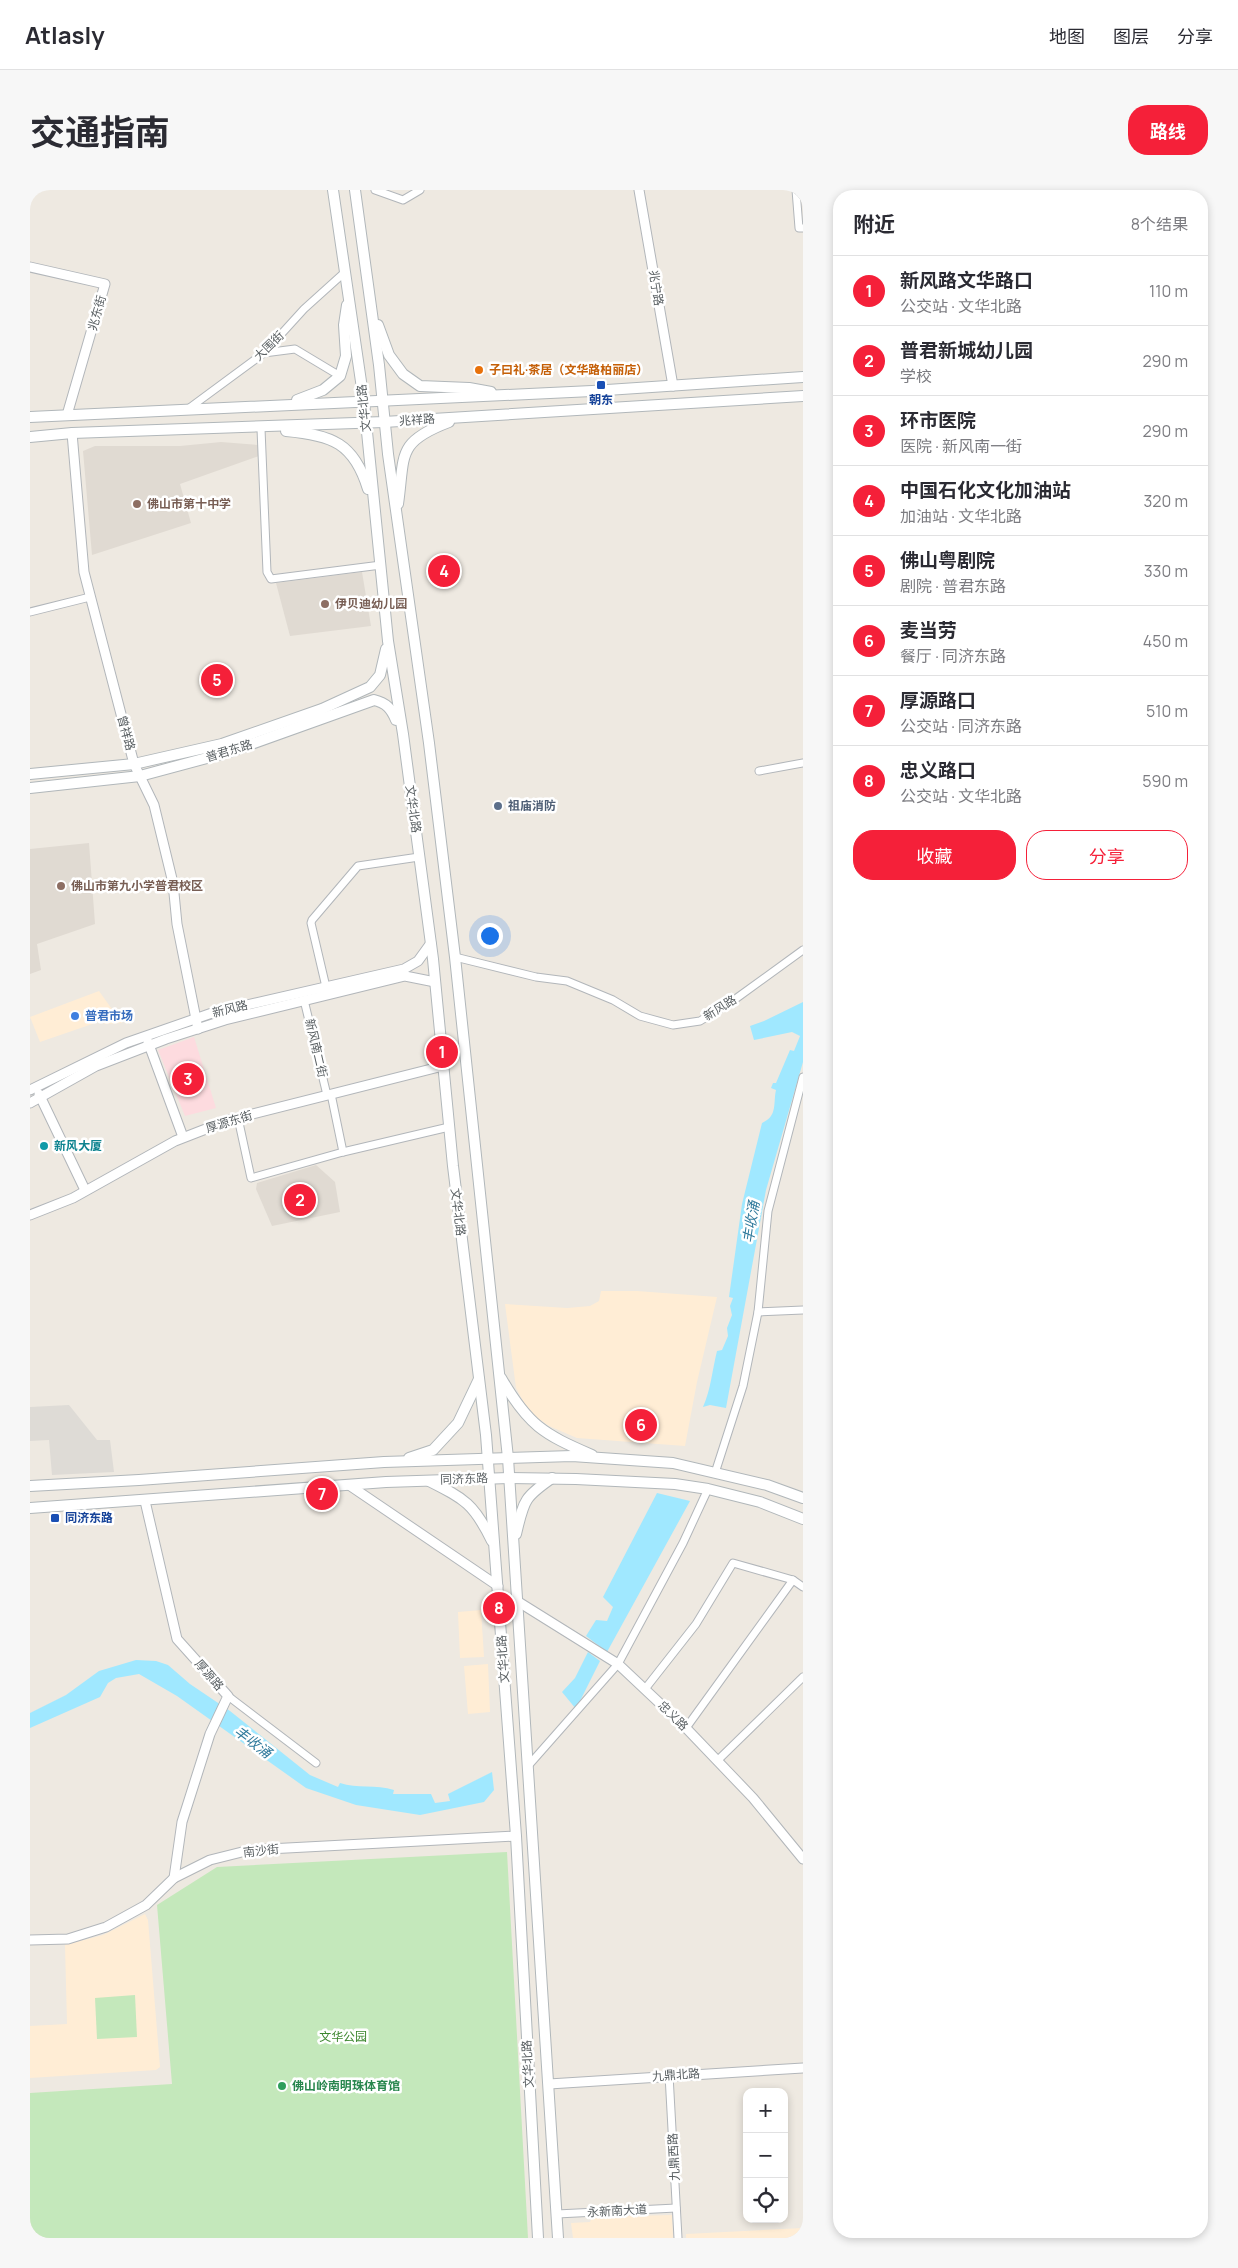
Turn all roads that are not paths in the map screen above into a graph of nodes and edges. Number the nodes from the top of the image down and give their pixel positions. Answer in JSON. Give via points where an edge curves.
{"nodes":[{"id":1,"x":333,"y":190,"type":"edge"},
{"id":2,"x":355,"y":190,"type":"edge"},
{"id":3,"x":376,"y":190,"type":"edge"},
{"id":4,"x":406,"y":190,"type":"edge"},
{"id":5,"x":420,"y":190,"type":"edge"},
{"id":6,"x":639,"y":190,"type":"edge"},
{"id":7,"x":797,"y":190,"type":"edge"},
{"id":8,"x":403,"y":200,"type":"junction"},
{"id":9,"x":803,"y":228,"type":"edge"},
{"id":10,"x":30,"y":267,"type":"edge"},
{"id":11,"x":345,"y":272,"type":"junction"},
{"id":12,"x":348,"y":294,"type":"junction"},
{"id":13,"x":370,"y":299,"type":"junction"},
{"id":14,"x":264,"y":353,"type":"junction"},
{"id":15,"x":340,"y":376,"type":"junction"},
{"id":16,"x":803,"y":377,"type":"edge"},
{"id":17,"x":672,"y":386,"type":"junction"},
{"id":18,"x":504,"y":395,"type":"junction"},
{"id":19,"x":803,"y":396,"type":"edge"},
{"id":20,"x":382,"y":401,"type":"junction"},
{"id":21,"x":364,"y":402,"type":"junction"},
{"id":22,"x":267,"y":406,"type":"junction"},
{"id":23,"x":186,"y":411,"type":"junction"},
{"id":24,"x":67,"y":415,"type":"junction"},
{"id":25,"x":30,"y":417,"type":"edge"},
{"id":26,"x":460,"y":418,"type":"junction"},
{"id":27,"x":366,"y":422,"type":"junction"},
{"id":28,"x":384,"y":422,"type":"junction"},
{"id":29,"x":251,"y":427,"type":"junction"},
{"id":30,"x":262,"y":429,"type":"junction"},
{"id":31,"x":72,"y":433,"type":"junction"},
{"id":32,"x":30,"y":437,"type":"edge"},
{"id":33,"x":376,"y":516,"type":"junction"},
{"id":34,"x":397,"y":518,"type":"junction"},
{"id":35,"x":381,"y":565,"type":"junction"},
{"id":36,"x":90,"y":597,"type":"junction"},
{"id":37,"x":30,"y":612,"type":"edge"},
{"id":38,"x":388,"y":641,"type":"junction"},
{"id":39,"x":370,"y":687,"type":"junction"},
{"id":40,"x":374,"y":700,"type":"junction"},
{"id":41,"x":403,"y":734,"type":"junction"},
{"id":42,"x":803,"y":763,"type":"edge"},
{"id":43,"x":134,"y":764,"type":"junction"},
{"id":44,"x":759,"y":771,"type":"dead end"},
{"id":45,"x":30,"y":774,"type":"edge"},
{"id":46,"x":140,"y":776,"type":"junction"},
{"id":47,"x":30,"y":788,"type":"edge"},
{"id":48,"x":419,"y":857,"type":"junction"},
{"id":49,"x":431,"y":944,"type":"junction"},
{"id":50,"x":803,"y":950,"type":"edge"},
{"id":51,"x":455,"y":957,"type":"junction"},
{"id":52,"x":435,"y":982,"type":"junction"},
{"id":53,"x":326,"y":987,"type":"junction"},
{"id":54,"x":304,"y":1000,"type":"junction"},
{"id":55,"x":197,"y":1018,"type":"junction"},
{"id":56,"x":198,"y":1028,"type":"junction"},
{"id":57,"x":145,"y":1036,"type":"junction"},
{"id":58,"x":149,"y":1046,"type":"junction"},
{"id":59,"x":443,"y":1066,"type":"junction"},
{"id":60,"x":803,"y":1077,"type":"edge"},
{"id":61,"x":31,"y":1089,"type":"edge"},
{"id":62,"x":329,"y":1095,"type":"junction"},
{"id":63,"x":40,"y":1097,"type":"junction"},
{"id":64,"x":30,"y":1103,"type":"edge"},
{"id":65,"x":238,"y":1118,"type":"junction"},
{"id":66,"x":449,"y":1127,"type":"junction"},
{"id":67,"x":183,"y":1138,"type":"junction"},
{"id":68,"x":343,"y":1152,"type":"junction"},
{"id":69,"x":84,"y":1190,"type":"junction"},
{"id":70,"x":30,"y":1215,"type":"edge"},
{"id":71,"x":803,"y":1310,"type":"edge"},
{"id":72,"x":758,"y":1312,"type":"junction"},
{"id":73,"x":498,"y":1374,"type":"junction"},
{"id":74,"x":479,"y":1378,"type":"junction"},
{"id":75,"x":508,"y":1458,"type":"junction"},
{"id":76,"x":600,"y":1458,"type":"junction"},
{"id":77,"x":488,"y":1459,"type":"junction"},
{"id":78,"x":400,"y":1461,"type":"junction"},
{"id":79,"x":715,"y":1473,"type":"junction"},
{"id":80,"x":490,"y":1478,"type":"junction"},
{"id":81,"x":509,"y":1478,"type":"junction"},
{"id":82,"x":552,"y":1478,"type":"junction"},
{"id":83,"x":428,"y":1480,"type":"junction"},
{"id":84,"x":349,"y":1485,"type":"junction"},
{"id":85,"x":30,"y":1486,"type":"edge"},
{"id":86,"x":708,"y":1489,"type":"junction"},
{"id":87,"x":803,"y":1498,"type":"edge"},
{"id":88,"x":145,"y":1501,"type":"junction"},
{"id":89,"x":30,"y":1508,"type":"edge"},
{"id":90,"x":803,"y":1519,"type":"edge"},
{"id":91,"x":513,"y":1545,"type":"junction"},
{"id":92,"x":495,"y":1547,"type":"junction"},
{"id":93,"x":794,"y":1580,"type":"junction"},
{"id":94,"x":498,"y":1586,"type":"junction"},
{"id":95,"x":803,"y":1587,"type":"edge"},
{"id":96,"x":517,"y":1601,"type":"junction"},
{"id":97,"x":616,"y":1662,"type":"junction"},
{"id":98,"x":803,"y":1677,"type":"edge"},
{"id":99,"x":645,"y":1689,"type":"junction"},
{"id":100,"x":228,"y":1696,"type":"junction"},
{"id":101,"x":686,"y":1728,"type":"junction"},
{"id":102,"x":717,"y":1761,"type":"junction"},
{"id":103,"x":316,"y":1763,"type":"dead end"},
{"id":104,"x":528,"y":1766,"type":"junction"},
{"id":105,"x":516,"y":1836,"type":"junction"},
{"id":106,"x":803,"y":1859,"type":"edge"},
{"id":107,"x":174,"y":1878,"type":"junction"},
{"id":108,"x":30,"y":1940,"type":"edge"},
{"id":109,"x":803,"y":2068,"type":"edge"},
{"id":110,"x":669,"y":2075,"type":"junction"},
{"id":111,"x":549,"y":2084,"type":"junction"},
{"id":112,"x":676,"y":2208,"type":"junction"},
{"id":113,"x":557,"y":2214,"type":"junction"},
{"id":114,"x":538,"y":2238,"type":"edge"},
{"id":115,"x":558,"y":2238,"type":"edge"},
{"id":116,"x":678,"y":2238,"type":"edge"}],
"edges":[{"from":1,"to":11,"type":"main road","name":"文华北路"},
{"from":2,"to":13,"type":"main road","name":"文华北路"},
{"from":3,"to":8,"type":"street"},
{"from":4,"to":8,"type":"street"},
{"from":5,"to":8,"type":"street"},
{"from":6,"to":17,"type":"street","name":"兆宁路"},
{"from":7,"to":9,"type":"street","via":[[799,228]]},
{"from":10,"to":24,"type":"street","name":"兆东街","via":[[105,284]]},
{"from":11,"to":12,"type":"main road","name":"文华北路"},
{"from":11,"to":14,"type":"street","name":"大围街","via":[[304,309]]},
{"from":12,"to":15,"type":"main road","via":[[344,325],[346,356]]},
{"from":12,"to":21,"type":"main road","name":"文华北路"},
{"from":13,"to":18,"type":"main road","via":[[389,356],[403,374],[420,386],[470,388]]},
{"from":13,"to":20,"type":"main road","name":"文华北路"},
{"from":14,"to":15,"type":"street","via":[[295,348]]},
{"from":14,"to":23,"type":"street","name":"大围街"},
{"from":15,"to":22,"type":"main road","via":[[323,390],[301,400]]},
{"from":16,"to":17,"type":"main road","name":"兆祥路"},
{"from":17,"to":18,"type":"main road","name":"兆祥路"},
{"from":18,"to":20,"type":"main road","name":"兆祥路"},
{"from":19,"to":26,"type":"main road","name":"兆祥路"},
{"from":20,"to":21,"type":"main road","name":"兆祥路"},
{"from":20,"to":28,"type":"main road","name":"文华北路"},
{"from":21,"to":22,"type":"main road","name":"兆祥路"},
{"from":21,"to":27,"type":"main road","name":"文华北路"},
{"from":22,"to":23,"type":"main road","name":"兆祥路"},
{"from":23,"to":24,"type":"main road","name":"兆祥路"},
{"from":24,"to":25,"type":"main road","name":"兆祥路"},
{"from":26,"to":28,"type":"main road","name":"兆祥路"},
{"from":26,"to":34,"type":"main road","via":[[426,430],[409,445],[403,458]]},
{"from":27,"to":28,"type":"main road","name":"兆祥路"},
{"from":27,"to":29,"type":"main road","name":"兆祥路"},
{"from":27,"to":33,"type":"main road","name":"文华北路"},
{"from":28,"to":34,"type":"main road","name":"文华北路"},
{"from":29,"to":30,"type":"main road"},
{"from":29,"to":31,"type":"main road","name":"兆祥路"},
{"from":30,"to":33,"type":"main road","via":[[327,437],[348,450],[362,468]]},
{"from":30,"to":35,"type":"street","via":[[268,572],[271,579]]},
{"from":31,"to":32,"type":"main road","name":"兆祥路"},
{"from":31,"to":36,"type":"street","name":"曾祥路","via":[[84,572]]},
{"from":33,"to":35,"type":"main road","name":"文华北路"},
{"from":34,"to":51,"type":"main road","name":"文华北路"},
{"from":35,"to":38,"type":"main road","name":"文华北路"},
{"from":36,"to":37,"type":"street"},
{"from":36,"to":43,"type":"street","name":"曾祥路"},
{"from":38,"to":39,"type":"main road","via":[[380,675]]},
{"from":38,"to":41,"type":"main road","name":"文华北路"},
{"from":39,"to":40,"type":"main road"},
{"from":39,"to":43,"type":"main road","name":"普君东路","via":[[322,709],[222,744]]},
{"from":40,"to":41,"type":"main road","via":[[392,709]]},
{"from":40,"to":46,"type":"main road","name":"普君东路","via":[[230,752]]},
{"from":41,"to":48,"type":"main road","name":"文华北路"},
{"from":42,"to":44,"type":"street"},
{"from":43,"to":45,"type":"main road","name":"普君东路"},
{"from":43,"to":46,"type":"street","name":"曾祥路"},
{"from":46,"to":47,"type":"main road","name":"普君东路"},
{"from":46,"to":55,"type":"street","name":"曾祥路","via":[[154,805],[173,883],[177,924]]},
{"from":48,"to":49,"type":"main road","name":"文华北路"},
{"from":48,"to":53,"type":"street","via":[[358,866],[312,920]]},
{"from":49,"to":52,"type":"main road","name":"文华北路"},
{"from":49,"to":53,"type":"street","name":"新风路","via":[[418,961],[404,969]]},
{"from":50,"to":51,"type":"street","name":"新风路","via":[[734,1000],[700,1020],[673,1025],[640,1016],[613,1000],[567,981],[536,977]]},
{"from":51,"to":73,"type":"main road","name":"文华北路"},
{"from":52,"to":54,"type":"street","name":"新风路","via":[[405,976]]},
{"from":52,"to":59,"type":"main road","name":"文华北路"},
{"from":53,"to":55,"type":"street","name":"新风路"},
{"from":54,"to":56,"type":"street","name":"新风路"},
{"from":54,"to":62,"type":"street","name":"新风南二街"},
{"from":55,"to":56,"type":"street","name":"曾祥路"},
{"from":55,"to":57,"type":"street","name":"新风路"},
{"from":56,"to":58,"type":"street","name":"新风路"},
{"from":57,"to":58,"type":"street"},
{"from":57,"to":61,"type":"street","name":"新风路"},
{"from":58,"to":63,"type":"street","name":"新风路","via":[[96,1066]]},
{"from":58,"to":67,"type":"street"},
{"from":59,"to":62,"type":"street","name":"厚源东街"},
{"from":59,"to":66,"type":"main road","name":"文华北路"},
{"from":60,"to":72,"type":"street","via":[[768,1211]]},
{"from":61,"to":63,"type":"street"},
{"from":62,"to":65,"type":"street","name":"厚源东街"},
{"from":62,"to":68,"type":"street","name":"新风南二街"},
{"from":63,"to":64,"type":"street","name":"新风路"},
{"from":63,"to":69,"type":"street"},
{"from":65,"to":67,"type":"street","name":"厚源东街"},
{"from":65,"to":68,"type":"street","via":[[251,1178]]},
{"from":66,"to":68,"type":"street"},
{"from":66,"to":74,"type":"main road","name":"文华北路"},
{"from":67,"to":69,"type":"street","name":"厚源东街"},
{"from":69,"to":70,"type":"street","name":"厚源东街"},
{"from":71,"to":72,"type":"street"},
{"from":72,"to":79,"type":"street","via":[[743,1386]]},
{"from":73,"to":75,"type":"main road","name":"文华北路"},
{"from":73,"to":76,"type":"main road","via":[[517,1406],[535,1425],[561,1442]]},
{"from":74,"to":77,"type":"main road","name":"文华北路"},
{"from":74,"to":78,"type":"main road","via":[[458,1423],[433,1450]]},
{"from":75,"to":76,"type":"main road","name":"同济东路"},
{"from":75,"to":77,"type":"main road","name":"同济东路"},
{"from":75,"to":81,"type":"main road","name":"文华北路"},
{"from":76,"to":79,"type":"main road","name":"同济东路","via":[[674,1464]]},
{"from":77,"to":78,"type":"main road","name":"同济东路"},
{"from":77,"to":80,"type":"main road","name":"文华北路"},
{"from":78,"to":85,"type":"main road","name":"同济东路"},
{"from":79,"to":87,"type":"main road","name":"同济东路","via":[[767,1485]]},
{"from":80,"to":81,"type":"main road","name":"同济东路"},
{"from":80,"to":83,"type":"main road","name":"同济东路"},
{"from":80,"to":92,"type":"main road","name":"文华北路"},
{"from":81,"to":82,"type":"main road","name":"同济东路"},
{"from":81,"to":91,"type":"main road","name":"文华北路"},
{"from":82,"to":86,"type":"main road","name":"同济东路","via":[[675,1484]]},
{"from":82,"to":91,"type":"main road","via":[[531,1492],[523,1507]]},
{"from":83,"to":84,"type":"main road","name":"同济东路"},
{"from":83,"to":92,"type":"main road","via":[[460,1496],[479,1515]]},
{"from":84,"to":88,"type":"main road","name":"同济东路"},
{"from":84,"to":94,"type":"street"},
{"from":86,"to":90,"type":"main road","name":"同济东路","via":[[760,1502]]},
{"from":86,"to":97,"type":"street","via":[[683,1543]]},
{"from":88,"to":89,"type":"main road","name":"同济东路"},
{"from":88,"to":100,"type":"street","name":"厚源路","via":[[177,1639]]},
{"from":91,"to":96,"type":"main road","name":"文华北路"},
{"from":92,"to":94,"type":"main road","name":"文华北路"},
{"from":93,"to":95,"type":"street"},
{"from":93,"to":99,"type":"street","via":[[733,1563],[696,1624]]},
{"from":93,"to":101,"type":"street"},
{"from":94,"to":105,"type":"main road","name":"文华北路"},
{"from":96,"to":97,"type":"street","name":"忠义路"},
{"from":96,"to":104,"type":"main road","name":"文华北路"},
{"from":97,"to":99,"type":"street","name":"忠义路"},
{"from":97,"to":104,"type":"street"},
{"from":98,"to":102,"type":"street"},
{"from":99,"to":101,"type":"street","name":"忠义路"},
{"from":100,"to":103,"type":"street"},
{"from":100,"to":107,"type":"street","name":"厚源路","via":[[210,1734],[182,1822]]},
{"from":101,"to":102,"type":"street","name":"忠义路"},
{"from":102,"to":106,"type":"street","name":"忠义路","via":[[753,1798]]},
{"from":104,"to":111,"type":"main road","name":"文华北路"},
{"from":105,"to":107,"type":"street","name":"南沙街","via":[[250,1850],[210,1860]]},
{"from":105,"to":114,"type":"main road","name":"文华北路"},
{"from":107,"to":108,"type":"street","name":"南沙街","via":[[146,1905],[106,1927],[68,1939]]},
{"from":109,"to":110,"type":"street","name":"九鼎北路"},
{"from":110,"to":111,"type":"street","name":"九鼎北路"},
{"from":110,"to":112,"type":"street","name":"九鼎西路"},
{"from":111,"to":113,"type":"main road","name":"文华北路"},
{"from":112,"to":113,"type":"street","name":"永新南大道"},
{"from":112,"to":116,"type":"street","name":"九鼎西路"},
{"from":113,"to":115,"type":"main road","name":"文华北路"}]}
